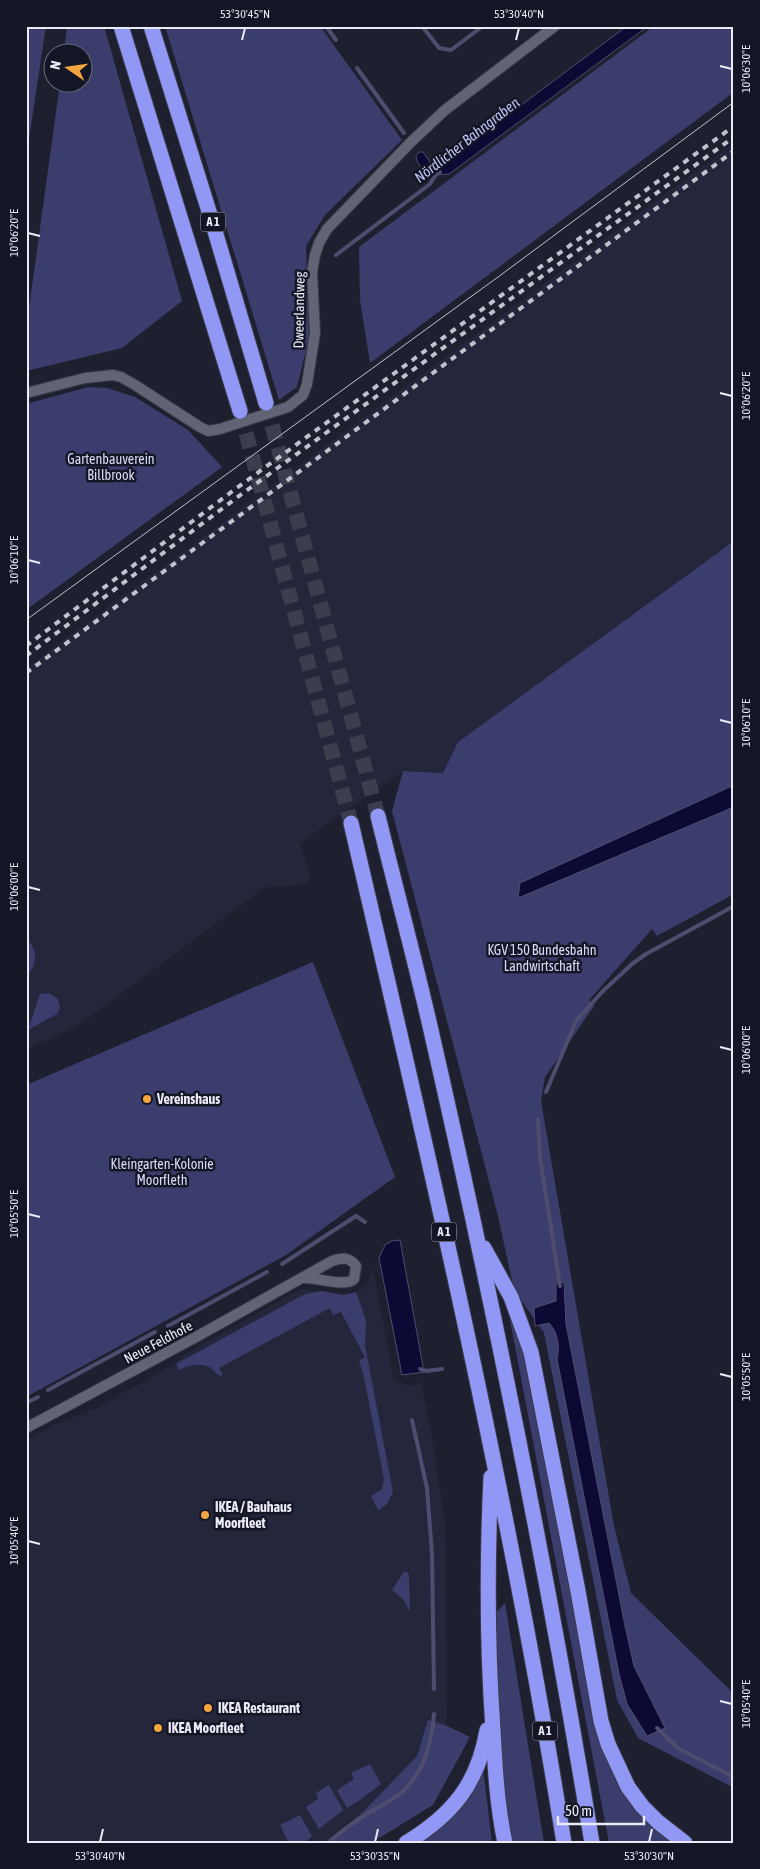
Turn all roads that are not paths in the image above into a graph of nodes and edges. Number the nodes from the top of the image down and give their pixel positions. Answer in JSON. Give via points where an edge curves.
{"nodes":[{"id":1,"x":121,"y":26,"type":"edge"},
{"id":2,"x":151,"y":26,"type":"edge"},
{"id":3,"x":555,"y":26,"type":"edge"},
{"id":4,"x":26,"y":393,"type":"edge"},
{"id":5,"x":266,"y":404,"type":"tunnel mouth"},
{"id":6,"x":240,"y":411,"type":"tunnel mouth"},
{"id":7,"x":378,"y":816,"type":"tunnel mouth"},
{"id":8,"x":351,"y":823,"type":"tunnel mouth"},
{"id":9,"x":475,"y":1232,"type":"junction"},
{"id":10,"x":303,"y":1278,"type":"junction"},
{"id":11,"x":26,"y":1428,"type":"edge"},
{"id":12,"x":492,"y":1451,"type":"junction"},
{"id":13,"x":491,"y":1709,"type":"junction"},
{"id":14,"x":406,"y":1843,"type":"edge"},
{"id":15,"x":504,"y":1843,"type":"edge"},
{"id":16,"x":564,"y":1843,"type":"edge"},
{"id":17,"x":592,"y":1843,"type":"edge"},
{"id":18,"x":685,"y":1843,"type":"edge"}],
"edges":[{"from":1,"to":6,"type":"highway","number":"A 1"},
{"from":2,"to":5,"type":"highway","number":"A 1"},
{"from":3,"to":4,"type":"street","name":"Dweerlandweg","via":[[445,110],[327,229],[319,243],[312,273],[315,333],[307,384],[303,396],[293,405],[208,431],[113,375],[85,378]]},
{"from":7,"to":9,"type":"highway","number":"A 1","via":[[430,1024]]},
{"from":8,"to":12,"type":"highway","number":"A 1"},
{"from":9,"to":17,"type":"highway","number":"A 1","via":[[549,1594]]},
{"from":9,"to":18,"type":"highway","via":[[511,1297],[531,1352],[608,1744],[617,1767],[642,1806]]},
{"from":10,"to":10,"type":"street","name":"Neue Feldhofe","via":[[347,1283],[354,1279],[356,1266],[352,1260],[342,1258]]},
{"from":10,"to":11,"type":"street","name":"Neue Feldhofe"},
{"from":12,"to":13,"type":"highway","via":[[487,1560]]},
{"from":12,"to":16,"type":"highway","number":"A 1"},
{"from":13,"to":14,"type":"highway","via":[[480,1762],[462,1795],[441,1819]]},
{"from":13,"to":15,"type":"highway"}]}
